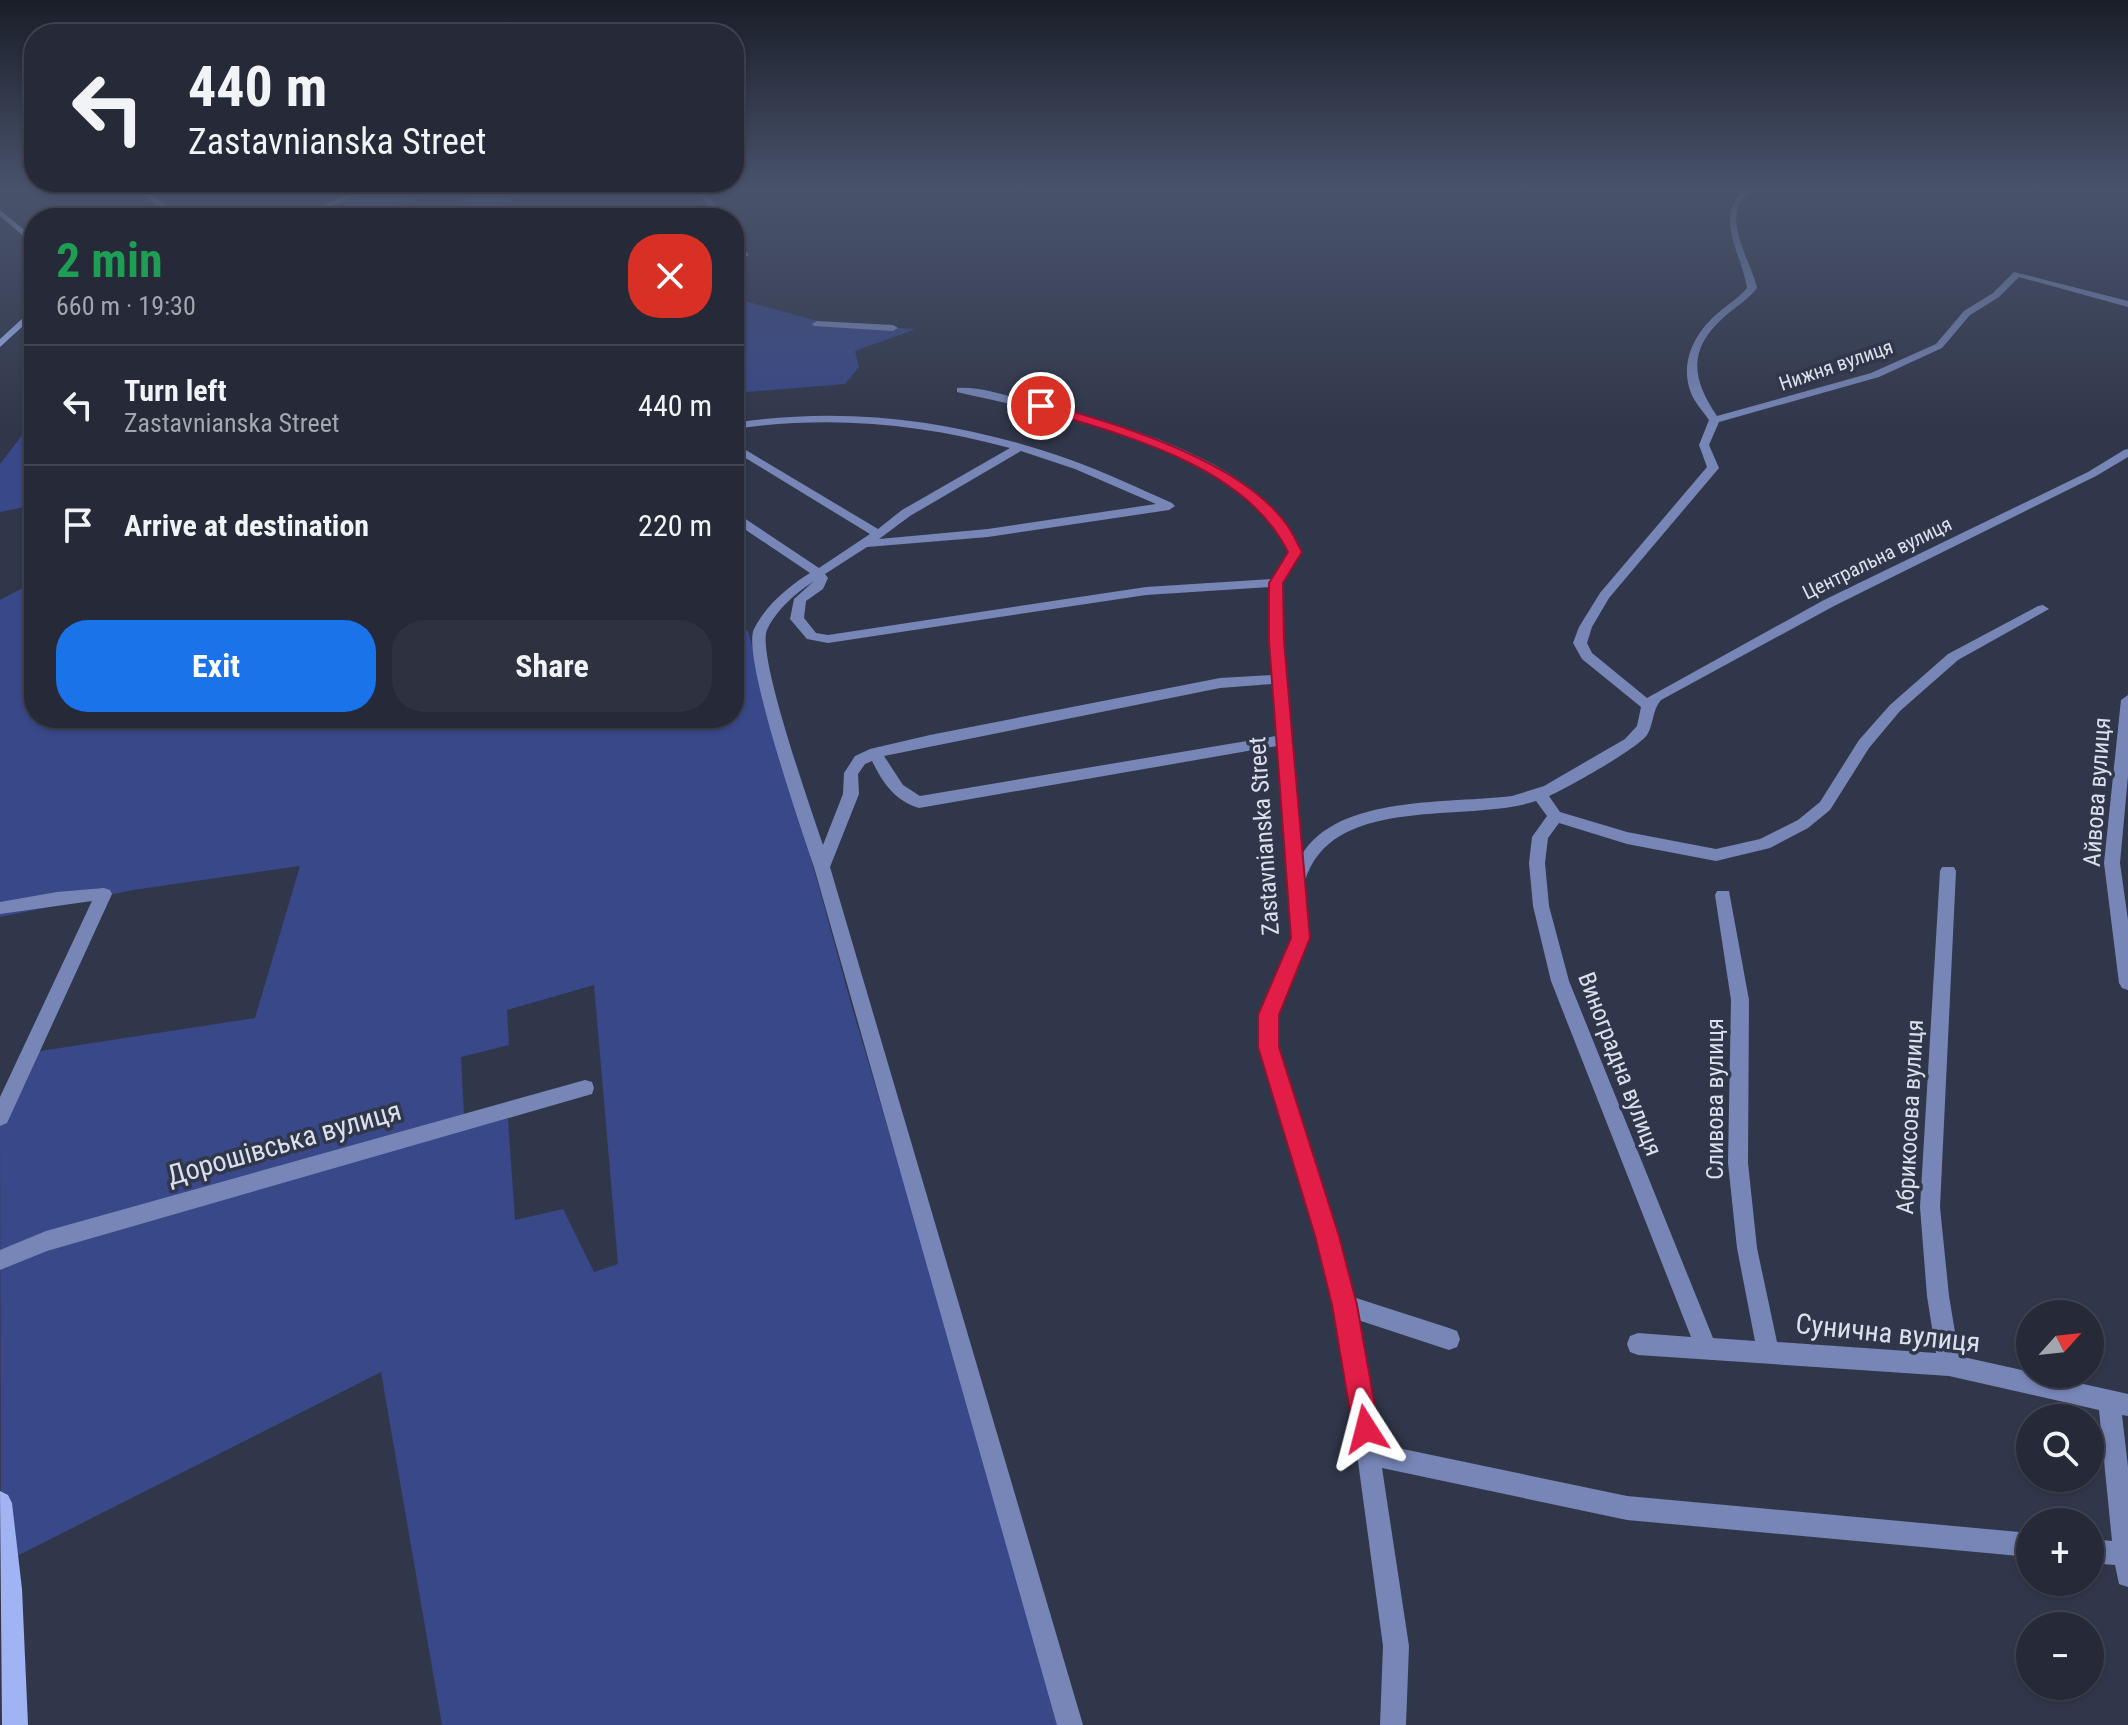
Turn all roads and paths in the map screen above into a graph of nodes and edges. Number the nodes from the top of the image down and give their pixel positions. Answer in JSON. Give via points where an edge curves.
{"nodes":[{"id":1,"x":1747,"y":268,"type":"edge"},
{"id":2,"x":2128,"y":304,"type":"edge"},
{"id":3,"x":24,"y":321,"type":"edge"},
{"id":4,"x":817,"y":324,"type":"dead end"},
{"id":5,"x":893,"y":328,"type":"dead end"},
{"id":6,"x":0,"y":344,"type":"edge"},
{"id":7,"x":961,"y":390,"type":"dead end"},
{"id":8,"x":1714,"y":420,"type":"junction"},
{"id":9,"x":744,"y":425,"type":"edge"},
{"id":10,"x":1018,"y":448,"type":"junction"},
{"id":11,"x":2128,"y":452,"type":"edge"},
{"id":12,"x":744,"y":453,"type":"edge"},
{"id":13,"x":744,"y":524,"type":"edge"},
{"id":14,"x":871,"y":539,"type":"junction"},
{"id":15,"x":817,"y":572,"type":"junction"},
{"id":16,"x":1276,"y":583,"type":"junction"},
{"id":17,"x":2043,"y":609,"type":"dead end"},
{"id":18,"x":1277,"y":679,"type":"junction"},
{"id":19,"x":2128,"y":700,"type":"edge"},
{"id":20,"x":1648,"y":706,"type":"junction"},
{"id":21,"x":1282,"y":740,"type":"junction"},
{"id":22,"x":875,"y":753,"type":"junction"},
{"id":23,"x":1540,"y":795,"type":"junction"},
{"id":24,"x":1555,"y":816,"type":"junction"},
{"id":25,"x":822,"y":867,"type":"junction"},
{"id":26,"x":1948,"y":871,"type":"dead end"},
{"id":27,"x":1296,"y":882,"type":"junction"},
{"id":28,"x":1723,"y":895,"type":"dead end"},
{"id":29,"x":0,"y":908,"type":"edge"},
{"id":30,"x":2128,"y":983,"type":"edge"},
{"id":31,"x":585,"y":1088,"type":"dead end"},
{"id":32,"x":0,"y":1117,"type":"edge"},
{"id":33,"x":0,"y":1260,"type":"edge"},
{"id":34,"x":1344,"y":1305,"type":"junction"},
{"id":35,"x":1449,"y":1339,"type":"dead end"},
{"id":36,"x":1638,"y":1344,"type":"dead end"},
{"id":37,"x":1707,"y":1350,"type":"junction"},
{"id":38,"x":1768,"y":1350,"type":"junction"},
{"id":39,"x":1949,"y":1365,"type":"junction"},
{"id":40,"x":2119,"y":1402,"type":"edge"},
{"id":41,"x":1371,"y":1454,"type":"junction"},
{"id":42,"x":0,"y":1503,"type":"edge"},
{"id":43,"x":2016,"y":1544,"type":"edge"},
{"id":44,"x":2104,"y":1556,"type":"edge"},
{"id":45,"x":2126,"y":1564,"type":"edge"},
{"id":46,"x":15,"y":1725,"type":"edge"},
{"id":47,"x":1070,"y":1725,"type":"edge"},
{"id":48,"x":1393,"y":1725,"type":"edge"}],
"edges":[{"from":1,"to":8,"type":"street","via":[[1752,288],[1709,328],[1692,359],[1696,391]]},
{"from":2,"to":8,"type":"street","name":"Нижня вулиця","via":[[2017,274],[1967,313],[1939,346],[1875,375]]},
{"from":3,"to":6,"type":"street"},
{"from":4,"to":5,"type":"street"},
{"from":7,"to":16,"type":"street","name":"Zastavnianska Street","via":[[1075,415],[1221,474],[1269,512],[1291,541],[1295,552]]},
{"from":8,"to":20,"type":"street","via":[[1704,445],[1713,468],[1637,555],[1584,626],[1580,643],[1587,656]]},
{"from":9,"to":10,"type":"street","via":[[863,417]]},
{"from":10,"to":14,"type":"street"},
{"from":10,"to":14,"type":"street","via":[[1066,462],[1169,506],[988,533]]},
{"from":11,"to":20,"type":"street","name":"Центральна вулиця","via":[[1780,629]]},
{"from":12,"to":14,"type":"street"},
{"from":13,"to":15,"type":"street"},
{"from":14,"to":15,"type":"street"},
{"from":15,"to":16,"type":"street","via":[[822,578],[819,586],[800,599],[797,619],[812,636],[828,639],[1146,591]]},
{"from":15,"to":25,"type":"street","via":[[775,609],[759,631],[758,649]]},
{"from":16,"to":18,"type":"street","name":"Zastavnianska Street"},
{"from":17,"to":24,"type":"street","via":[[1953,657],[1864,744],[1825,806],[1764,844],[1716,855],[1627,838]]},
{"from":18,"to":21,"type":"street","name":"Zastavnianska Street"},
{"from":18,"to":22,"type":"street","via":[[1220,683]]},
{"from":19,"to":30,"type":"street","name":"Айвова вулиця","via":[[2112,863]]},
{"from":20,"to":23,"type":"street","via":[[1647,725],[1635,741]]},
{"from":21,"to":22,"type":"street","via":[[919,802],[903,797],[892,785]]},
{"from":21,"to":27,"type":"street","name":"Zastavnianska Street"},
{"from":22,"to":25,"type":"street","via":[[860,760],[851,773],[851,794]]},
{"from":23,"to":24,"type":"street"},
{"from":23,"to":27,"type":"street","via":[[1484,805],[1413,808],[1359,822],[1313,850]]},
{"from":24,"to":37,"type":"street","name":"Виноградна вулиця","via":[[1540,837],[1537,863],[1541,906],[1560,981]]},
{"from":25,"to":47,"type":"street"},
{"from":26,"to":39,"type":"street","name":"Абрикосова вулиця","via":[[1930,1207]]},
{"from":27,"to":34,"type":"street","name":"Zastavnianska Street","via":[[1300,938],[1268,1015],[1269,1047]]},
{"from":28,"to":38,"type":"street","name":"Сливова вулиця","via":[[1740,1000],[1738,1163],[1749,1261]]},
{"from":29,"to":32,"type":"street","via":[[104,894]]},
{"from":31,"to":33,"type":"street","name":"Дорошівська вулиця","via":[[60,1237]]},
{"from":34,"to":35,"type":"street"},
{"from":34,"to":41,"type":"street","name":"Zastavnianska Street"},
{"from":36,"to":37,"type":"street","name":"Сунична вулиця"},
{"from":37,"to":38,"type":"street","name":"Сунична вулиця"},
{"from":38,"to":39,"type":"street","name":"Сунична вулиця"},
{"from":39,"to":40,"type":"street","name":"Сунична вулиця"},
{"from":40,"to":45,"type":"street"},
{"from":41,"to":43,"type":"street","via":[[1627,1508]]},
{"from":41,"to":48,"type":"street","name":"Zastavnianska Street","via":[[1396,1646]]},
{"from":42,"to":46,"type":"street","via":[[10,1589]]},
{"from":44,"to":45,"type":"street"}]}
